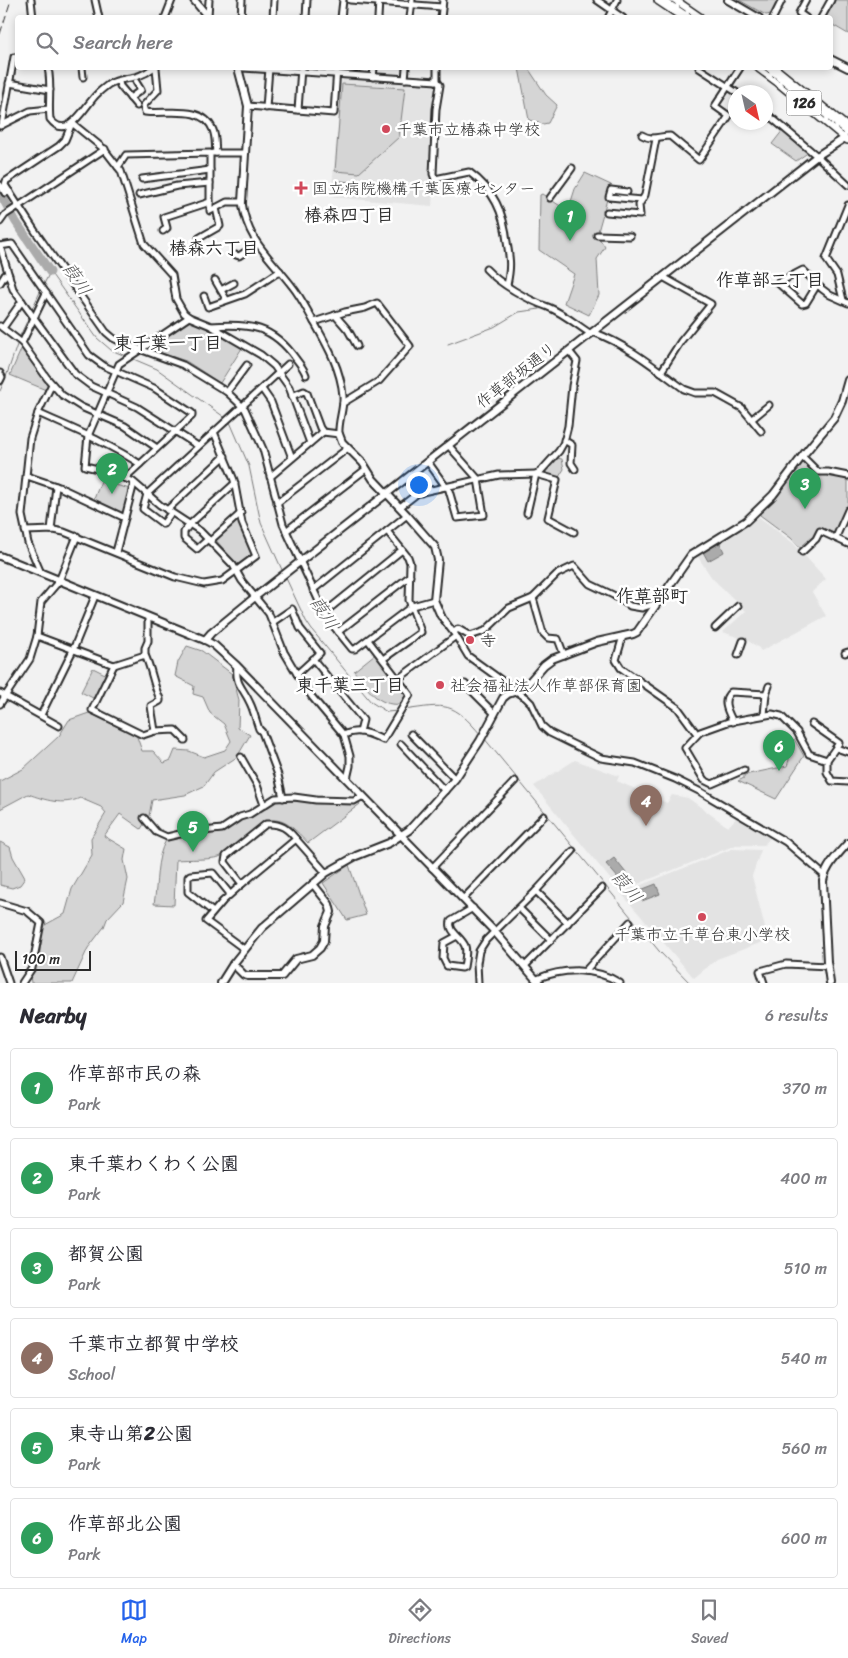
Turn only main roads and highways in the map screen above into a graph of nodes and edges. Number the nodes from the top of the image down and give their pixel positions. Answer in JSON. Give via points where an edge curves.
{"nodes":[{"id":1,"x":659,"y":0,"type":"edge"},
{"id":2,"x":673,"y":0,"type":"edge"},
{"id":3,"x":682,"y":15,"type":"edge"},
{"id":4,"x":695,"y":15,"type":"edge"},
{"id":5,"x":763,"y":70,"type":"edge"},
{"id":6,"x":775,"y":70,"type":"edge"},
{"id":7,"x":847,"y":135,"type":"edge"}],
"edges":[{"from":1,"to":3,"type":"highway"},
{"from":2,"to":4,"type":"highway"},
{"from":5,"to":7,"type":"highway","number":"126"},
{"from":6,"to":7,"type":"highway","number":"126"}]}
